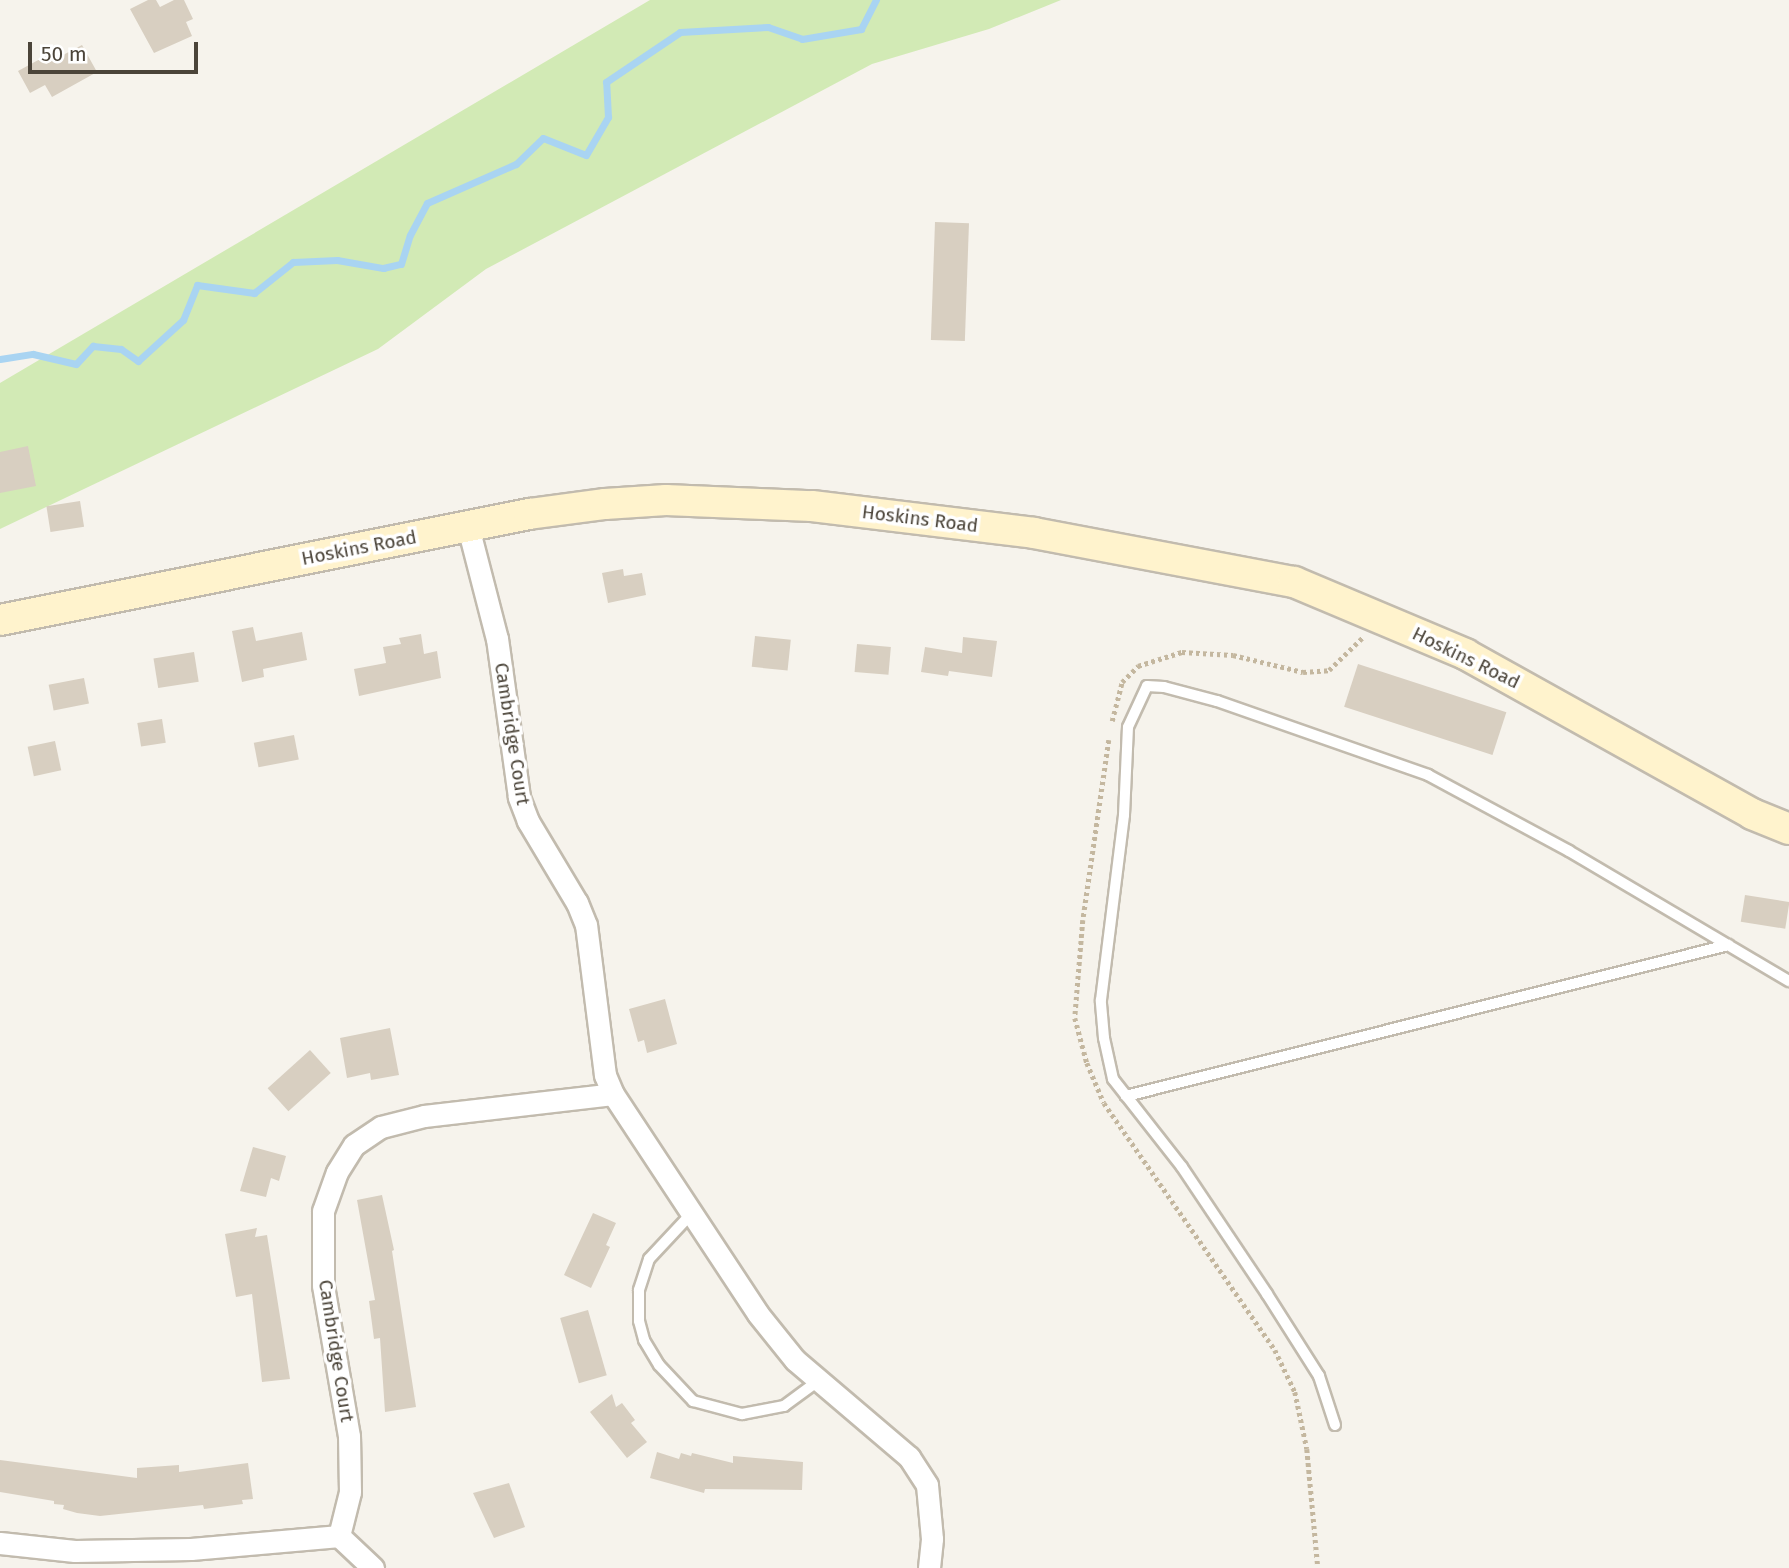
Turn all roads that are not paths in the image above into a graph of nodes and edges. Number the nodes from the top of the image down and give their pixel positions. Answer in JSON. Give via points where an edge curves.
{"nodes":[{"id":1,"x":468,"y":527,"type":"junction"},
{"id":2,"x":0,"y":620,"type":"edge"},
{"id":3,"x":1789,"y":829,"type":"edge"},
{"id":4,"x":1728,"y":945,"type":"junction"},
{"id":5,"x":1789,"y":981,"type":"edge"},
{"id":6,"x":613,"y":1094,"type":"junction"},
{"id":7,"x":1126,"y":1096,"type":"junction"},
{"id":8,"x":692,"y":1212,"type":"junction"},
{"id":9,"x":818,"y":1381,"type":"junction"},
{"id":10,"x":1335,"y":1425,"type":"dead end"},
{"id":11,"x":339,"y":1536,"type":"junction"},
{"id":12,"x":0,"y":1543,"type":"edge"},
{"id":13,"x":373,"y":1568,"type":"edge"},
{"id":14,"x":929,"y":1568,"type":"edge"}],
"edges":[{"from":1,"to":2,"type":"street","name":"Hoskins Road"},
{"from":1,"to":3,"type":"street","name":"Hoskins Road","via":[[605,504],[679,500],[812,506],[1034,533],[1294,582],[1465,654],[1752,814]]},
{"from":1,"to":6,"type":"street","name":"Cambridge Court","via":[[497,639],[519,797],[586,925],[605,1075]]},
{"from":4,"to":5,"type":"lane"},
{"from":4,"to":7,"type":"lane"},
{"from":4,"to":7,"type":"lane","via":[[1428,775],[1217,701],[1147,686],[1128,727],[1124,815],[1101,1000],[1113,1079]]},
{"from":6,"to":8,"type":"street","name":"Cambridge Court"},
{"from":6,"to":11,"type":"street","name":"Cambridge Court","via":[[424,1116],[382,1127],[354,1145],[337,1172],[323,1211],[323,1285],[349,1436],[350,1492]]},
{"from":7,"to":10,"type":"lane","via":[[1182,1167],[1319,1376]]},
{"from":8,"to":9,"type":"street","name":"Cambridge Court","via":[[758,1314]]},
{"from":8,"to":9,"type":"lane","via":[[649,1259],[639,1290],[642,1330],[659,1365],[693,1401],[742,1414],[783,1406]]},
{"from":9,"to":14,"type":"street","name":"Cambridge Court","via":[[901,1450],[928,1485]]},
{"from":11,"to":12,"type":"street","via":[[107,1551]]},
{"from":11,"to":13,"type":"street"}]}
